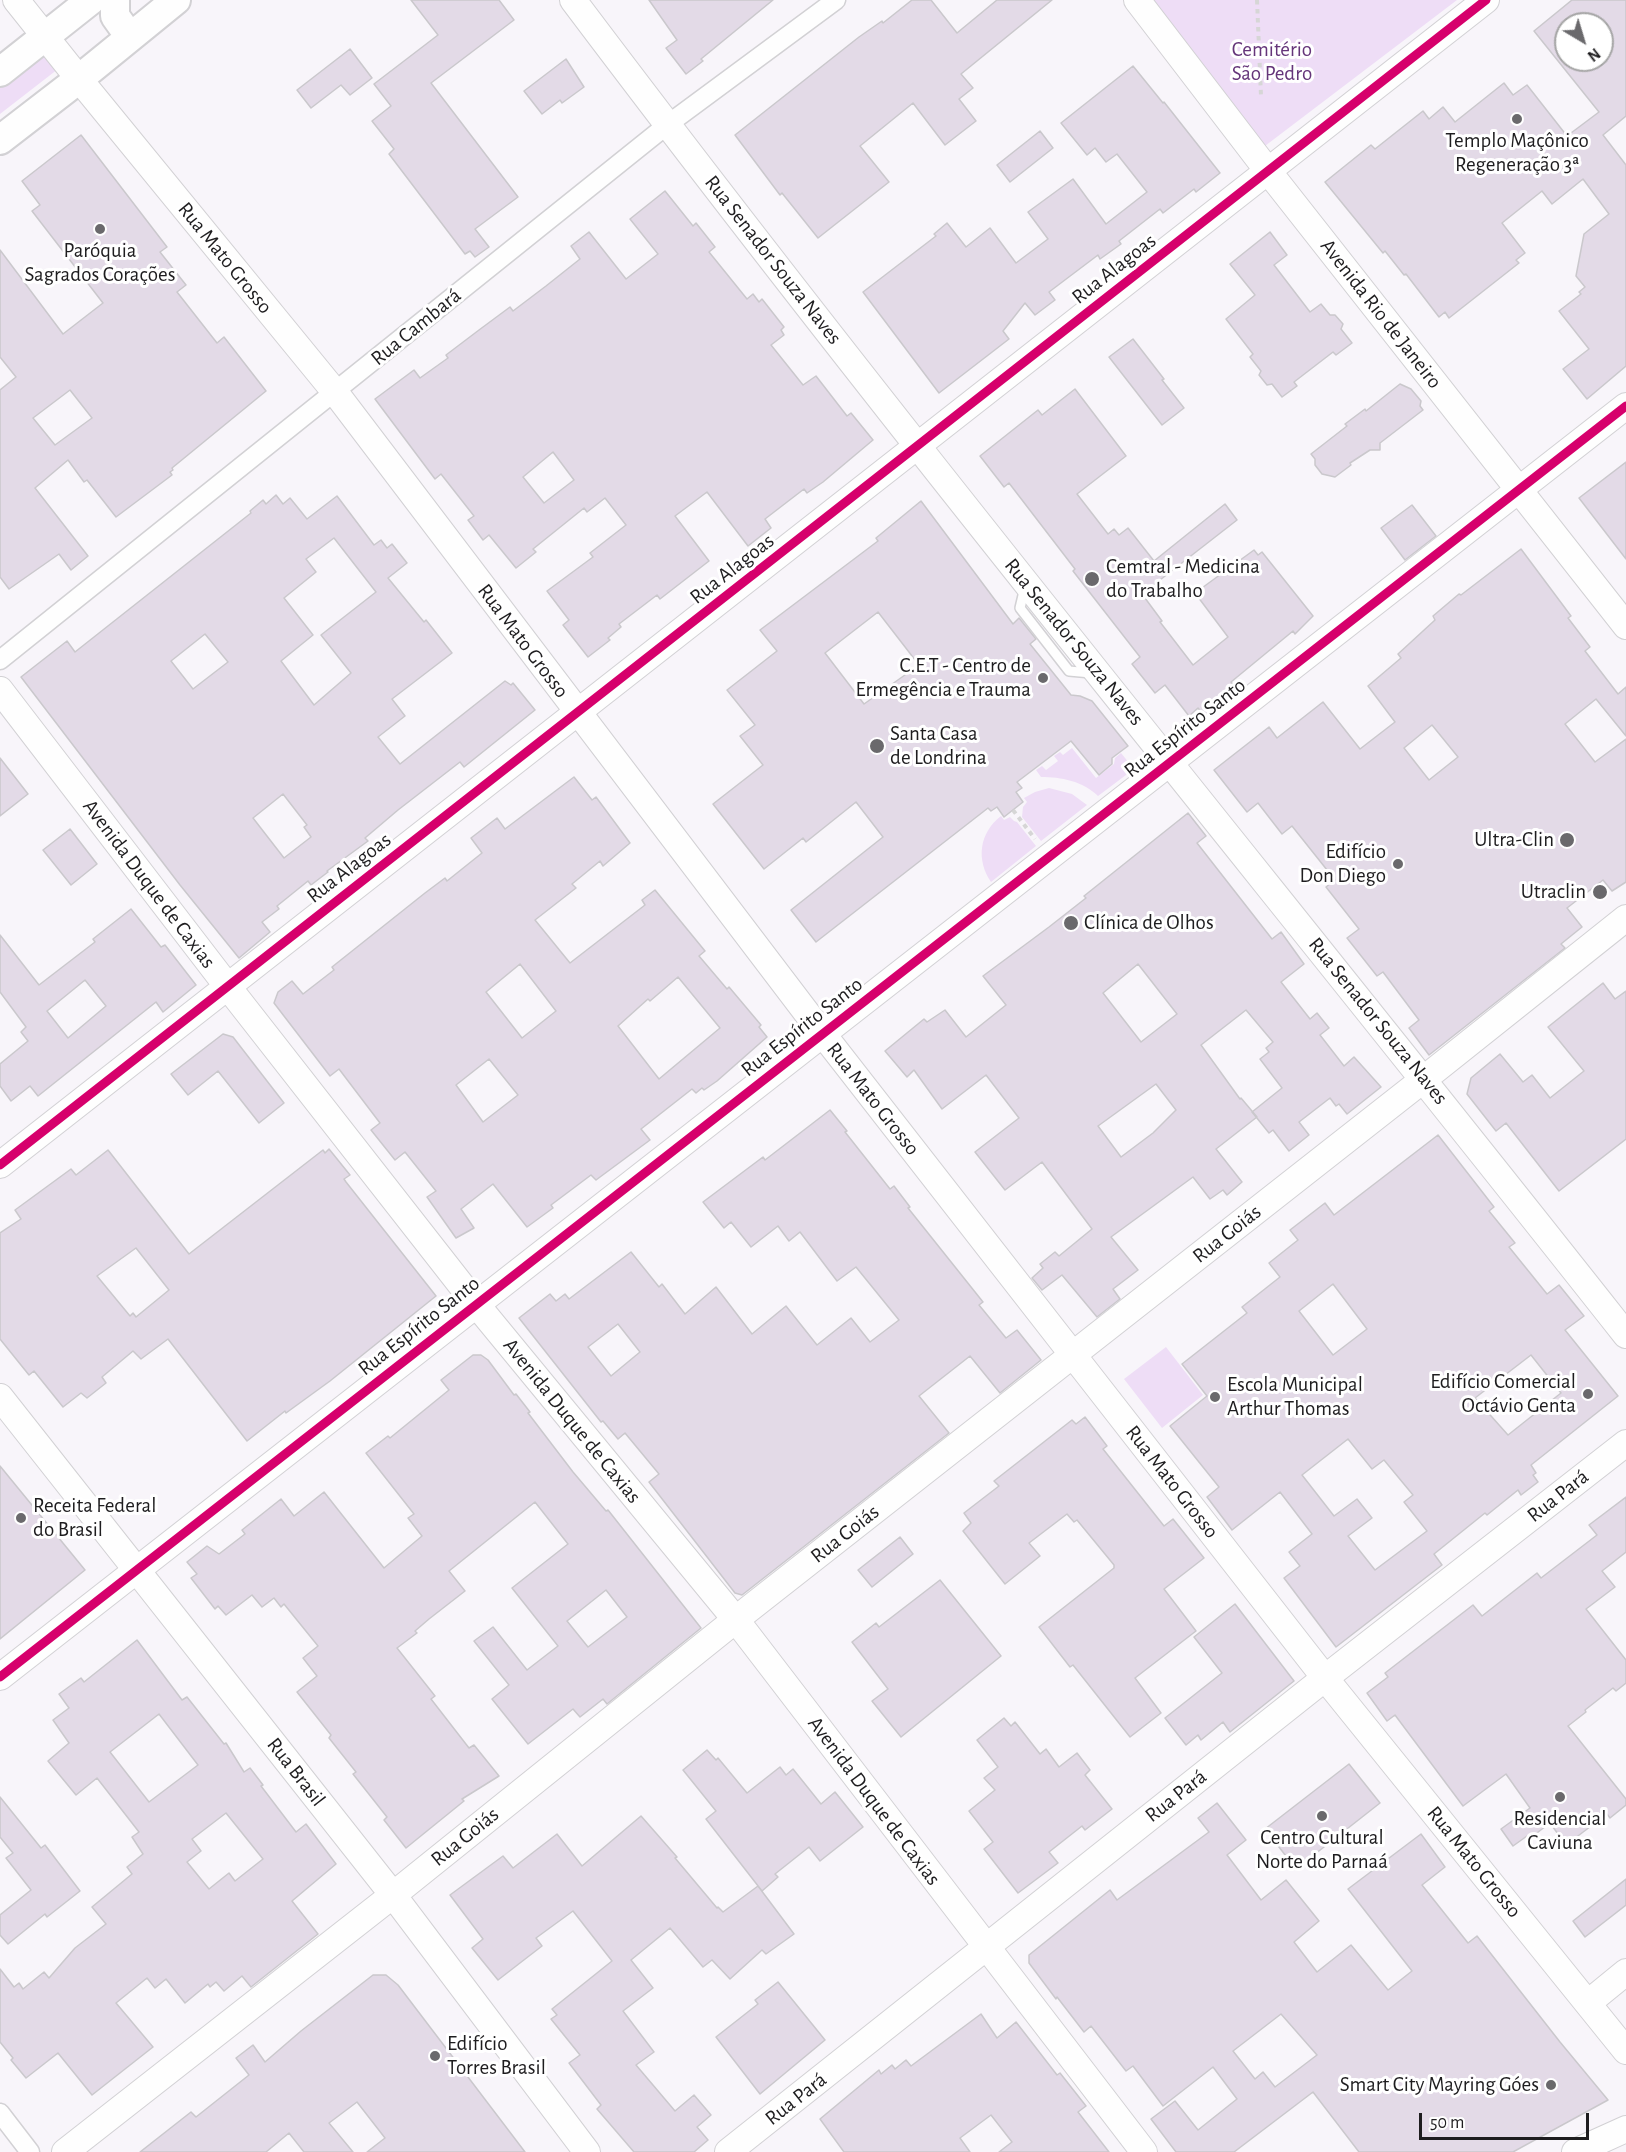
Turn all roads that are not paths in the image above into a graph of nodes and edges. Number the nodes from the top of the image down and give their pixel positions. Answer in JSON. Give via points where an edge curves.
{"nodes":[{"id":1,"x":16,"y":0,"type":"edge"},
{"id":2,"x":91,"y":0,"type":"edge"},
{"id":3,"x":115,"y":0,"type":"edge"},
{"id":4,"x":176,"y":0,"type":"edge"},
{"id":5,"x":573,"y":0,"type":"edge"},
{"id":6,"x":836,"y":0,"type":"edge"},
{"id":7,"x":1137,"y":0,"type":"edge"},
{"id":8,"x":1486,"y":0,"type":"edge"},
{"id":9,"x":45,"y":37,"type":"junction"},
{"id":10,"x":130,"y":38,"type":"junction"},
{"id":11,"x":0,"y":72,"type":"edge"},
{"id":12,"x":79,"y":80,"type":"junction"},
{"id":13,"x":667,"y":125,"type":"junction"},
{"id":14,"x":0,"y":140,"type":"edge"},
{"id":15,"x":1268,"y":171,"type":"junction"},
{"id":16,"x":334,"y":392,"type":"junction"},
{"id":17,"x":1626,"y":406,"type":"edge"},
{"id":18,"x":918,"y":446,"type":"junction"},
{"id":19,"x":1519,"y":490,"type":"junction"},
{"id":20,"x":1626,"y":626,"type":"edge"},
{"id":21,"x":0,"y":660,"type":"edge"},
{"id":22,"x":0,"y":690,"type":"edge"},
{"id":23,"x":577,"y":713,"type":"junction"},
{"id":24,"x":1170,"y":762,"type":"junction"},
{"id":25,"x":1626,"y":918,"type":"edge"},
{"id":26,"x":228,"y":987,"type":"junction"},
{"id":27,"x":822,"y":1033,"type":"junction"},
{"id":28,"x":1424,"y":1079,"type":"junction"},
{"id":29,"x":0,"y":1165,"type":"edge"},
{"id":30,"x":476,"y":1304,"type":"junction"},
{"id":31,"x":1626,"y":1335,"type":"edge"},
{"id":32,"x":1073,"y":1355,"type":"junction"},
{"id":33,"x":0,"y":1397,"type":"edge"},
{"id":34,"x":1626,"y":1443,"type":"edge"},
{"id":35,"x":137,"y":1570,"type":"junction"},
{"id":36,"x":736,"y":1620,"type":"junction"},
{"id":37,"x":0,"y":1677,"type":"edge"},
{"id":38,"x":1325,"y":1678,"type":"junction"},
{"id":39,"x":393,"y":1895,"type":"junction"},
{"id":40,"x":986,"y":1947,"type":"junction"},
{"id":41,"x":1626,"y":1972,"type":"edge"},
{"id":42,"x":1588,"y":2003,"type":"junction"},
{"id":43,"x":1626,"y":2051,"type":"edge"},
{"id":44,"x":0,"y":2113,"type":"edge"},
{"id":45,"x":1626,"y":2129,"type":"edge"},
{"id":46,"x":30,"y":2152,"type":"edge"},
{"id":47,"x":65,"y":2152,"type":"edge"},
{"id":48,"x":587,"y":2152,"type":"edge"},
{"id":49,"x":728,"y":2152,"type":"edge"},
{"id":50,"x":1144,"y":2152,"type":"edge"},
{"id":51,"x":1575,"y":2152,"type":"edge"}],
"edges":[{"from":1,"to":9,"type":"street","name":"Rua Mato Grosso"},
{"from":2,"to":9,"type":"main road"},
{"from":3,"to":10,"type":"main road","via":[[115,16]]},
{"from":4,"to":10,"type":"main road"},
{"from":5,"to":13,"type":"street","name":"Rua Senador Souza Naves"},
{"from":6,"to":13,"type":"street","name":"Rua Cambará"},
{"from":7,"to":15,"type":"street","name":"Avenida Rio de Janeiro"},
{"from":8,"to":15,"type":"street","name":"Rua Alagoas"},
{"from":9,"to":11,"type":"main road"},
{"from":9,"to":12,"type":"street","name":"Rua Mato Grosso"},
{"from":10,"to":12,"type":"main road"},
{"from":12,"to":14,"type":"main road"},
{"from":12,"to":16,"type":"street","name":"Rua Mato Grosso"},
{"from":13,"to":16,"type":"street","name":"Rua Cambará"},
{"from":13,"to":18,"type":"street","name":"Rua Senador Souza Naves"},
{"from":15,"to":18,"type":"street","name":"Rua Alagoas"},
{"from":15,"to":19,"type":"street","name":"Avenida Rio de Janeiro"},
{"from":16,"to":21,"type":"street","name":"Rua Cambará"},
{"from":16,"to":23,"type":"street","name":"Rua Mato Grosso"},
{"from":17,"to":19,"type":"street","name":"Rua Espírito Santo"},
{"from":18,"to":23,"type":"street","name":"Rua Alagoas"},
{"from":18,"to":24,"type":"street","name":"Rua Senador Souza Naves"},
{"from":19,"to":20,"type":"street","name":"Avenida Rio de Janeiro"},
{"from":19,"to":24,"type":"street","name":"Rua Espírito Santo"},
{"from":22,"to":26,"type":"street","name":"Avenida Duque de Caxias"},
{"from":23,"to":26,"type":"street","name":"Rua Alagoas"},
{"from":23,"to":27,"type":"street","name":"Rua Mato Grosso"},
{"from":24,"to":27,"type":"street","name":"Rua Espírito Santo"},
{"from":24,"to":28,"type":"street","name":"Rua Senador Souza Naves"},
{"from":25,"to":28,"type":"street","name":"Rua Goiás"},
{"from":26,"to":29,"type":"street","name":"Rua Alagoas"},
{"from":26,"to":30,"type":"street","name":"Avenida Duque de Caxias"},
{"from":27,"to":30,"type":"street","name":"Rua Espírito Santo"},
{"from":27,"to":32,"type":"street","name":"Rua Mato Grosso"},
{"from":28,"to":31,"type":"street","name":"Rua Senador Souza Naves"},
{"from":28,"to":32,"type":"street","name":"Rua Goiás"},
{"from":30,"to":35,"type":"street","name":"Rua Espírito Santo"},
{"from":30,"to":36,"type":"street","name":"Avenida Duque de Caxias"},
{"from":32,"to":36,"type":"street","name":"Rua Goiás"},
{"from":32,"to":38,"type":"street","name":"Rua Mato Grosso"},
{"from":33,"to":35,"type":"street","name":"Rua Brasil"},
{"from":34,"to":38,"type":"street","name":"Rua Pará"},
{"from":35,"to":37,"type":"street","name":"Rua Espírito Santo"},
{"from":35,"to":39,"type":"street","name":"Rua Brasil"},
{"from":36,"to":39,"type":"street","name":"Rua Goiás"},
{"from":36,"to":40,"type":"street","name":"Avenida Duque de Caxias"},
{"from":38,"to":40,"type":"street","name":"Rua Pará"},
{"from":38,"to":42,"type":"street","name":"Rua Mato Grosso"},
{"from":39,"to":47,"type":"street","name":"Rua Goiás"},
{"from":39,"to":48,"type":"street","name":"Rua Brasil"},
{"from":40,"to":49,"type":"street","name":"Rua Pará"},
{"from":40,"to":50,"type":"street","name":"Avenida Duque de Caxias"},
{"from":41,"to":42,"type":"street"},
{"from":42,"to":43,"type":"street","name":"Rua Mato Grosso"},
{"from":44,"to":46,"type":"street"},
{"from":45,"to":51,"type":"street"}]}
